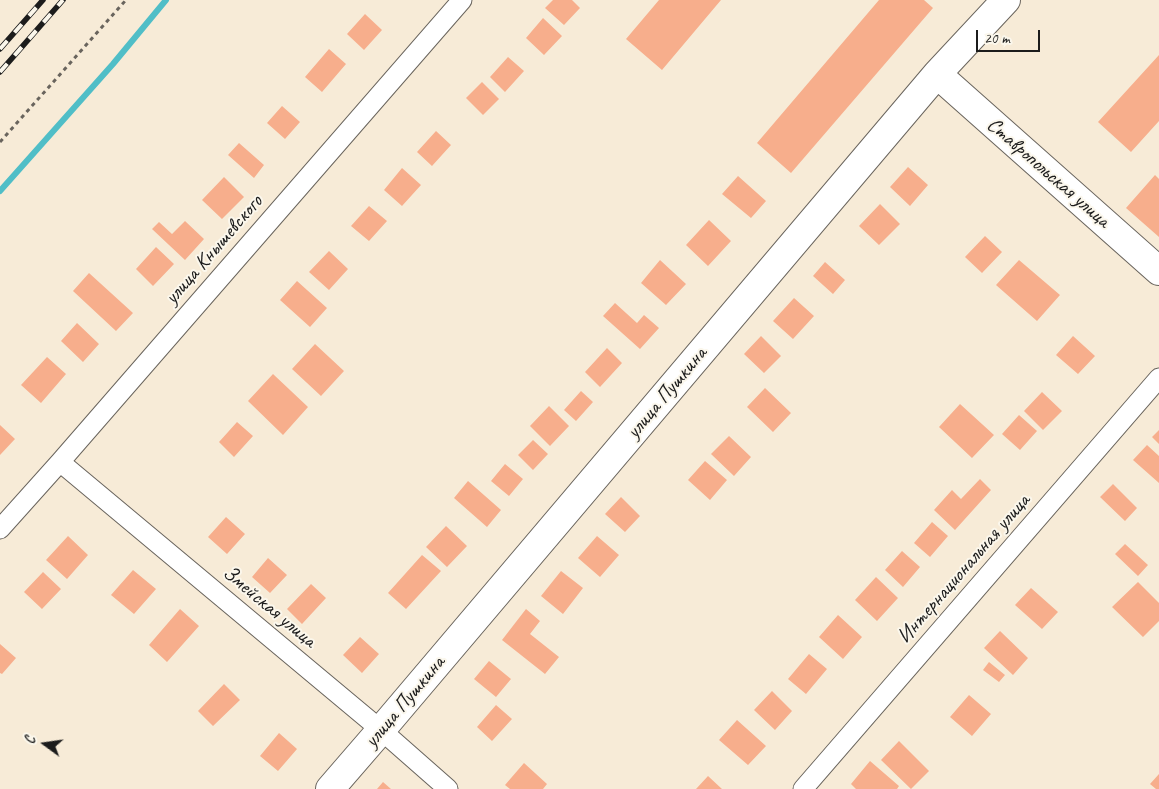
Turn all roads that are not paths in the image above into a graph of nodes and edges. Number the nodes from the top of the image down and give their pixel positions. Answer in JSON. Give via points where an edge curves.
{"nodes":[{"id":1,"x":462,"y":0,"type":"edge"},
{"id":2,"x":1006,"y":0,"type":"edge"},
{"id":3,"x":937,"y":74,"type":"junction"},
{"id":4,"x":1159,"y":271,"type":"edge"},
{"id":5,"x":1159,"y":378,"type":"edge"},
{"id":6,"x":60,"y":462,"type":"junction"},
{"id":7,"x":0,"y":529,"type":"edge"},
{"id":8,"x":382,"y":730,"type":"junction"},
{"id":9,"x":330,"y":789,"type":"edge"},
{"id":10,"x":448,"y":789,"type":"edge"},
{"id":11,"x":803,"y":789,"type":"edge"}],
"edges":[{"from":1,"to":6,"type":"street","name":"улица Кнышевского"},
{"from":2,"to":3,"type":"main road","name":"улица Пушкина"},
{"from":3,"to":4,"type":"main road","name":"Ставропольская улица"},
{"from":3,"to":8,"type":"main road","name":"улица Пушкина"},
{"from":5,"to":11,"type":"street","name":"Интернациональная улица"},
{"from":6,"to":7,"type":"street","name":"улица Кнышевского"},
{"from":6,"to":8,"type":"street","name":"Змейская улица"},
{"from":8,"to":9,"type":"main road","name":"улица Пушкина"},
{"from":8,"to":10,"type":"street","name":"Змейская улица"}]}
